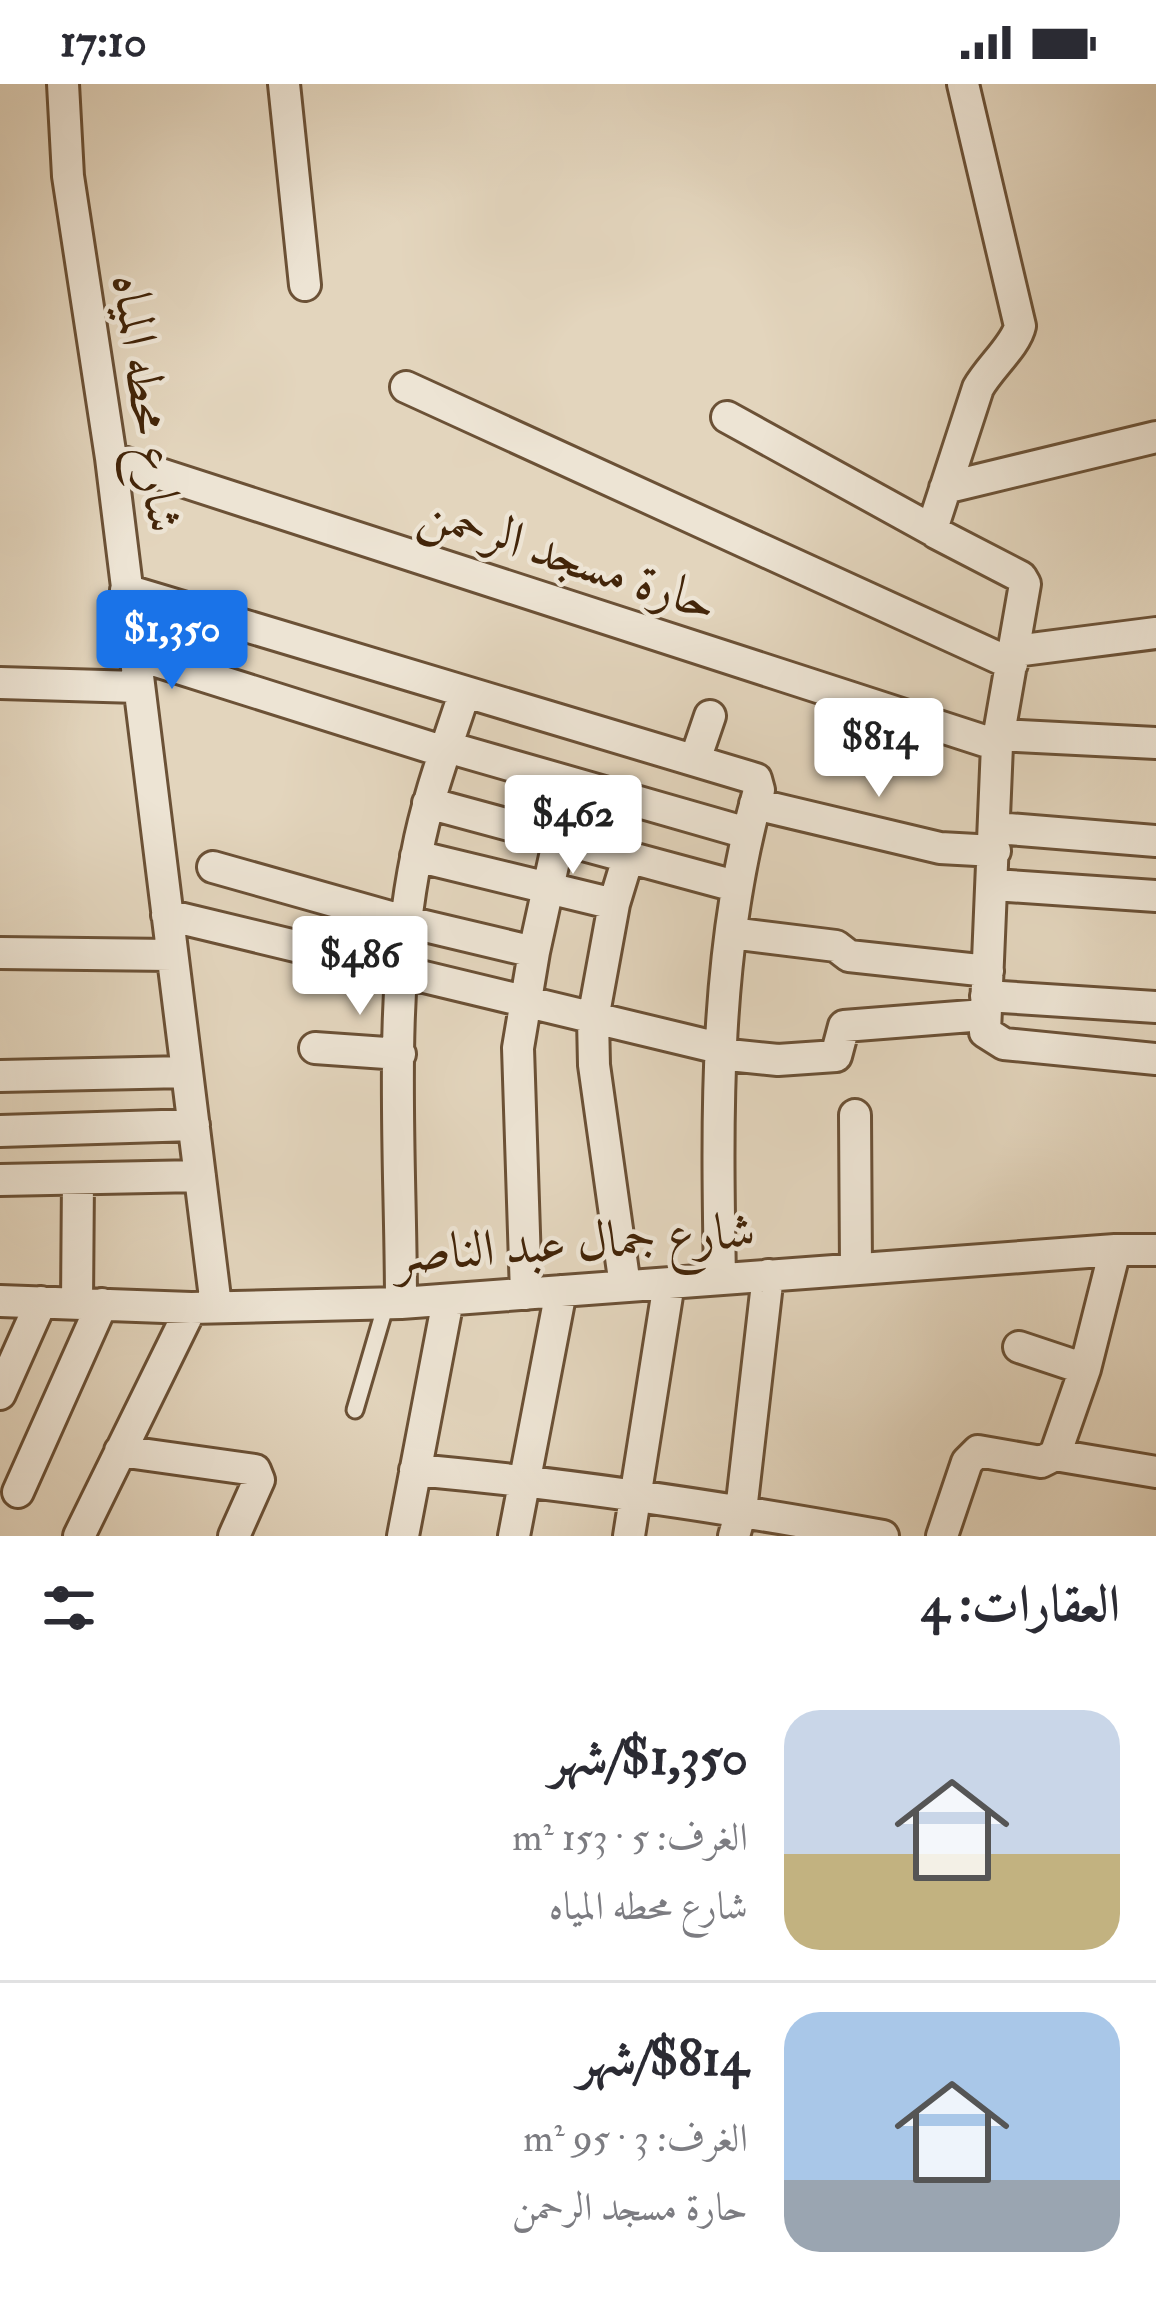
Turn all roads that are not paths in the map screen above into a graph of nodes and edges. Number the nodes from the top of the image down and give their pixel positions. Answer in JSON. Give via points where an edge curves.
{"nodes":[{"id":1,"x":63,"y":84,"type":"edge"},
{"id":2,"x":284,"y":84,"type":"edge"},
{"id":3,"x":963,"y":84,"type":"edge"},
{"id":4,"x":305,"y":285,"type":"dead end"},
{"id":5,"x":406,"y":387,"type":"dead end"},
{"id":6,"x":727,"y":417,"type":"dead end"},
{"id":7,"x":1156,"y":437,"type":"edge"},
{"id":8,"x":110,"y":458,"type":"junction"},
{"id":9,"x":946,"y":488,"type":"junction"},
{"id":10,"x":934,"y":531,"type":"junction"},
{"id":11,"x":126,"y":590,"type":"junction"},
{"id":12,"x":1156,"y":633,"type":"edge"},
{"id":13,"x":134,"y":654,"type":"junction"},
{"id":14,"x":1013,"y":658,"type":"junction"},
{"id":15,"x":0,"y":683,"type":"edge"},
{"id":16,"x":138,"y":687,"type":"junction"},
{"id":17,"x":464,"y":694,"type":"junction"},
{"id":18,"x":710,"y":716,"type":"dead end"},
{"id":19,"x":998,"y":740,"type":"junction"},
{"id":20,"x":1156,"y":743,"type":"edge"},
{"id":21,"x":446,"y":749,"type":"junction"},
{"id":22,"x":696,"y":758,"type":"junction"},
{"id":23,"x":572,"y":783,"type":"junction"},
{"id":24,"x":428,"y":803,"type":"junction"},
{"id":25,"x":751,"y":819,"type":"junction"},
{"id":26,"x":559,"y":839,"type":"junction"},
{"id":27,"x":996,"y":840,"type":"junction"},
{"id":28,"x":1156,"y":841,"type":"edge"},
{"id":29,"x":416,"y":856,"type":"junction"},
{"id":30,"x":628,"y":857,"type":"junction"},
{"id":31,"x":213,"y":867,"type":"dead end"},
{"id":32,"x":994,"y":885,"type":"junction"},
{"id":33,"x":735,"y":886,"type":"junction"},
{"id":34,"x":548,"y":888,"type":"junction"},
{"id":35,"x":1156,"y":896,"type":"edge"},
{"id":36,"x":614,"y":904,"type":"junction"},
{"id":37,"x":167,"y":915,"type":"junction"},
{"id":38,"x":408,"y":922,"type":"junction"},
{"id":39,"x":730,"y":934,"type":"junction"},
{"id":40,"x":0,"y":952,"type":"edge"},
{"id":41,"x":534,"y":952,"type":"junction"},
{"id":42,"x":172,"y":955,"type":"junction"},
{"id":43,"x":402,"y":971,"type":"junction"},
{"id":44,"x":986,"y":994,"type":"junction"},
{"id":45,"x":525,"y":1000,"type":"junction"},
{"id":46,"x":1156,"y":1006,"type":"edge"},
{"id":47,"x":592,"y":1019,"type":"junction"},
{"id":48,"x":315,"y":1048,"type":"dead end"},
{"id":49,"x":719,"y":1051,"type":"junction"},
{"id":50,"x":400,"y":1054,"type":"junction"},
{"id":51,"x":1156,"y":1059,"type":"edge"},
{"id":52,"x":187,"y":1072,"type":"junction"},
{"id":53,"x":0,"y":1076,"type":"edge"},
{"id":54,"x":855,"y":1115,"type":"dead end"},
{"id":55,"x":194,"y":1125,"type":"junction"},
{"id":56,"x":0,"y":1132,"type":"edge"},
{"id":57,"x":200,"y":1176,"type":"junction"},
{"id":58,"x":78,"y":1179,"type":"junction"},
{"id":59,"x":0,"y":1180,"type":"edge"},
{"id":60,"x":1115,"y":1250,"type":"junction"},
{"id":61,"x":1156,"y":1250,"type":"edge"},
{"id":62,"x":856,"y":1268,"type":"junction"},
{"id":63,"x":767,"y":1275,"type":"junction"},
{"id":64,"x":720,"y":1279,"type":"junction"},
{"id":65,"x":668,"y":1283,"type":"junction"},
{"id":66,"x":625,"y":1286,"type":"junction"},
{"id":67,"x":560,"y":1291,"type":"junction"},
{"id":68,"x":526,"y":1294,"type":"junction"},
{"id":69,"x":448,"y":1300,"type":"junction"},
{"id":70,"x":0,"y":1301,"type":"edge"},
{"id":71,"x":40,"y":1302,"type":"junction"},
{"id":72,"x":89,"y":1304,"type":"junction"},
{"id":73,"x":394,"y":1304,"type":"junction"},
{"id":74,"x":204,"y":1307,"type":"junction"},
{"id":75,"x":1019,"y":1346,"type":"dead end"},
{"id":76,"x":1085,"y":1370,"type":"junction"},
{"id":77,"x":0,"y":1394,"type":"edge"},
{"id":78,"x":356,"y":1410,"type":"dead end"},
{"id":79,"x":120,"y":1451,"type":"junction"},
{"id":80,"x":1055,"y":1455,"type":"junction"},
{"id":81,"x":415,"y":1470,"type":"junction"},
{"id":82,"x":1156,"y":1472,"type":"edge"},
{"id":83,"x":524,"y":1480,"type":"junction"},
{"id":84,"x":18,"y":1492,"type":"dead end"},
{"id":85,"x":637,"y":1496,"type":"junction"},
{"id":86,"x":738,"y":1523,"type":"edge"},
{"id":87,"x":79,"y":1536,"type":"edge"},
{"id":88,"x":234,"y":1536,"type":"edge"},
{"id":89,"x":403,"y":1536,"type":"edge"},
{"id":90,"x":514,"y":1536,"type":"edge"},
{"id":91,"x":629,"y":1536,"type":"edge"},
{"id":92,"x":883,"y":1536,"type":"edge"},
{"id":93,"x":942,"y":1536,"type":"edge"}],
"edges":[{"from":1,"to":8,"type":"street","name":"شارع محطه المياه","via":[[68,176]]},
{"from":2,"to":4,"type":"street"},
{"from":3,"to":9,"type":"street","via":[[1020,326],[978,388]]},
{"from":5,"to":14,"type":"street"},
{"from":6,"to":10,"type":"street"},
{"from":7,"to":9,"type":"street"},
{"from":8,"to":11,"type":"street","name":"شارع محطه المياه"},
{"from":8,"to":19,"type":"street","name":"حارة مسجد الرحمن"},
{"from":9,"to":10,"type":"street"},
{"from":10,"to":14,"type":"street","via":[[1023,580]]},
{"from":11,"to":13,"type":"street","name":"شارع محطه المياه"},
{"from":11,"to":17,"type":"street"},
{"from":12,"to":14,"type":"street"},
{"from":13,"to":16,"type":"street","name":"شارع محطه المياه"},
{"from":13,"to":21,"type":"street"},
{"from":14,"to":19,"type":"street"},
{"from":15,"to":16,"type":"street"},
{"from":16,"to":37,"type":"street","name":"شارع محطه المياه"},
{"from":17,"to":21,"type":"street"},
{"from":17,"to":22,"type":"street"},
{"from":18,"to":22,"type":"street"},
{"from":19,"to":20,"type":"street","name":"حارة مسجد الرحمن"},
{"from":19,"to":27,"type":"street"},
{"from":21,"to":23,"type":"street"},
{"from":21,"to":24,"type":"street"},
{"from":22,"to":25,"type":"street","via":[[756,778]]},
{"from":23,"to":25,"type":"street"},
{"from":23,"to":26,"type":"street"},
{"from":24,"to":26,"type":"street"},
{"from":24,"to":29,"type":"street"},
{"from":25,"to":27,"type":"street","via":[[940,848]]},
{"from":25,"to":33,"type":"street"},
{"from":26,"to":30,"type":"street"},
{"from":26,"to":34,"type":"street"},
{"from":27,"to":28,"type":"street"},
{"from":27,"to":32,"type":"street"},
{"from":29,"to":34,"type":"street"},
{"from":29,"to":38,"type":"street"},
{"from":30,"to":33,"type":"street"},
{"from":30,"to":36,"type":"street"},
{"from":31,"to":38,"type":"street"},
{"from":32,"to":35,"type":"street"},
{"from":32,"to":44,"type":"street"},
{"from":33,"to":39,"type":"street"},
{"from":34,"to":36,"type":"street"},
{"from":34,"to":41,"type":"street"},
{"from":36,"to":47,"type":"street"},
{"from":37,"to":42,"type":"street","name":"شارع محطه المياه"},
{"from":37,"to":43,"type":"street"},
{"from":38,"to":41,"type":"street"},
{"from":38,"to":43,"type":"street"},
{"from":39,"to":44,"type":"street","via":[[832,946]]},
{"from":39,"to":49,"type":"street"},
{"from":40,"to":42,"type":"street"},
{"from":41,"to":45,"type":"street"},
{"from":42,"to":52,"type":"street","name":"شارع محطه المياه"},
{"from":43,"to":45,"type":"street"},
{"from":43,"to":50,"type":"street"},
{"from":44,"to":46,"type":"street"},
{"from":44,"to":49,"type":"street","via":[[844,1026],[836,1056],[778,1060]]},
{"from":44,"to":51,"type":"street","via":[[986,1032],[996,1043]]},
{"from":45,"to":47,"type":"street"},
{"from":45,"to":68,"type":"street","via":[[518,1048]]},
{"from":47,"to":49,"type":"street"},
{"from":47,"to":66,"type":"street"},
{"from":48,"to":50,"type":"street"},
{"from":49,"to":64,"type":"street"},
{"from":50,"to":73,"type":"street"},
{"from":52,"to":53,"type":"street"},
{"from":52,"to":55,"type":"street","name":"شارع محطه المياه"},
{"from":54,"to":62,"type":"street"},
{"from":55,"to":56,"type":"street"},
{"from":55,"to":57,"type":"street","name":"شارع محطه المياه"},
{"from":57,"to":58,"type":"street"},
{"from":57,"to":74,"type":"street","name":"شارع محطه المياه"},
{"from":58,"to":59,"type":"street"},
{"from":58,"to":72,"type":"street"},
{"from":60,"to":61,"type":"street","name":"شارع جمال عبد الناصر"},
{"from":60,"to":62,"type":"street","name":"شارع جمال عبد الناصر"},
{"from":60,"to":76,"type":"street"},
{"from":62,"to":63,"type":"street","name":"شارع جمال عبد الناصر"},
{"from":63,"to":64,"type":"street","name":"شارع جمال عبد الناصر"},
{"from":63,"to":86,"type":"street"},
{"from":64,"to":65,"type":"street","name":"شارع جمال عبد الناصر"},
{"from":65,"to":66,"type":"street","name":"شارع جمال عبد الناصر"},
{"from":65,"to":85,"type":"street"},
{"from":66,"to":67,"type":"street","name":"شارع جمال عبد الناصر"},
{"from":67,"to":68,"type":"street","name":"شارع جمال عبد الناصر"},
{"from":67,"to":83,"type":"street"},
{"from":68,"to":69,"type":"street","name":"شارع جمال عبد الناصر"},
{"from":69,"to":73,"type":"street","name":"شارع جمال عبد الناصر"},
{"from":69,"to":81,"type":"street"},
{"from":70,"to":71,"type":"street","name":"شارع جمال عبد الناصر"},
{"from":71,"to":72,"type":"street","name":"شارع جمال عبد الناصر"},
{"from":71,"to":77,"type":"street"},
{"from":72,"to":74,"type":"street","name":"شارع جمال عبد الناصر"},
{"from":72,"to":84,"type":"street"},
{"from":73,"to":74,"type":"street","name":"شارع جمال عبد الناصر"},
{"from":73,"to":78,"type":"lane"},
{"from":74,"to":79,"type":"street"},
{"from":75,"to":76,"type":"street"},
{"from":76,"to":80,"type":"street"},
{"from":79,"to":87,"type":"street"},
{"from":79,"to":88,"type":"street","via":[[255,1470],[259,1480]]},
{"from":80,"to":82,"type":"street"},
{"from":80,"to":93,"type":"street","via":[[1041,1462],[978,1451]]},
{"from":81,"to":83,"type":"street"},
{"from":81,"to":89,"type":"street"},
{"from":83,"to":85,"type":"street"},
{"from":83,"to":90,"type":"street"},
{"from":85,"to":86,"type":"street"},
{"from":85,"to":91,"type":"street"},
{"from":86,"to":92,"type":"street"}]}
